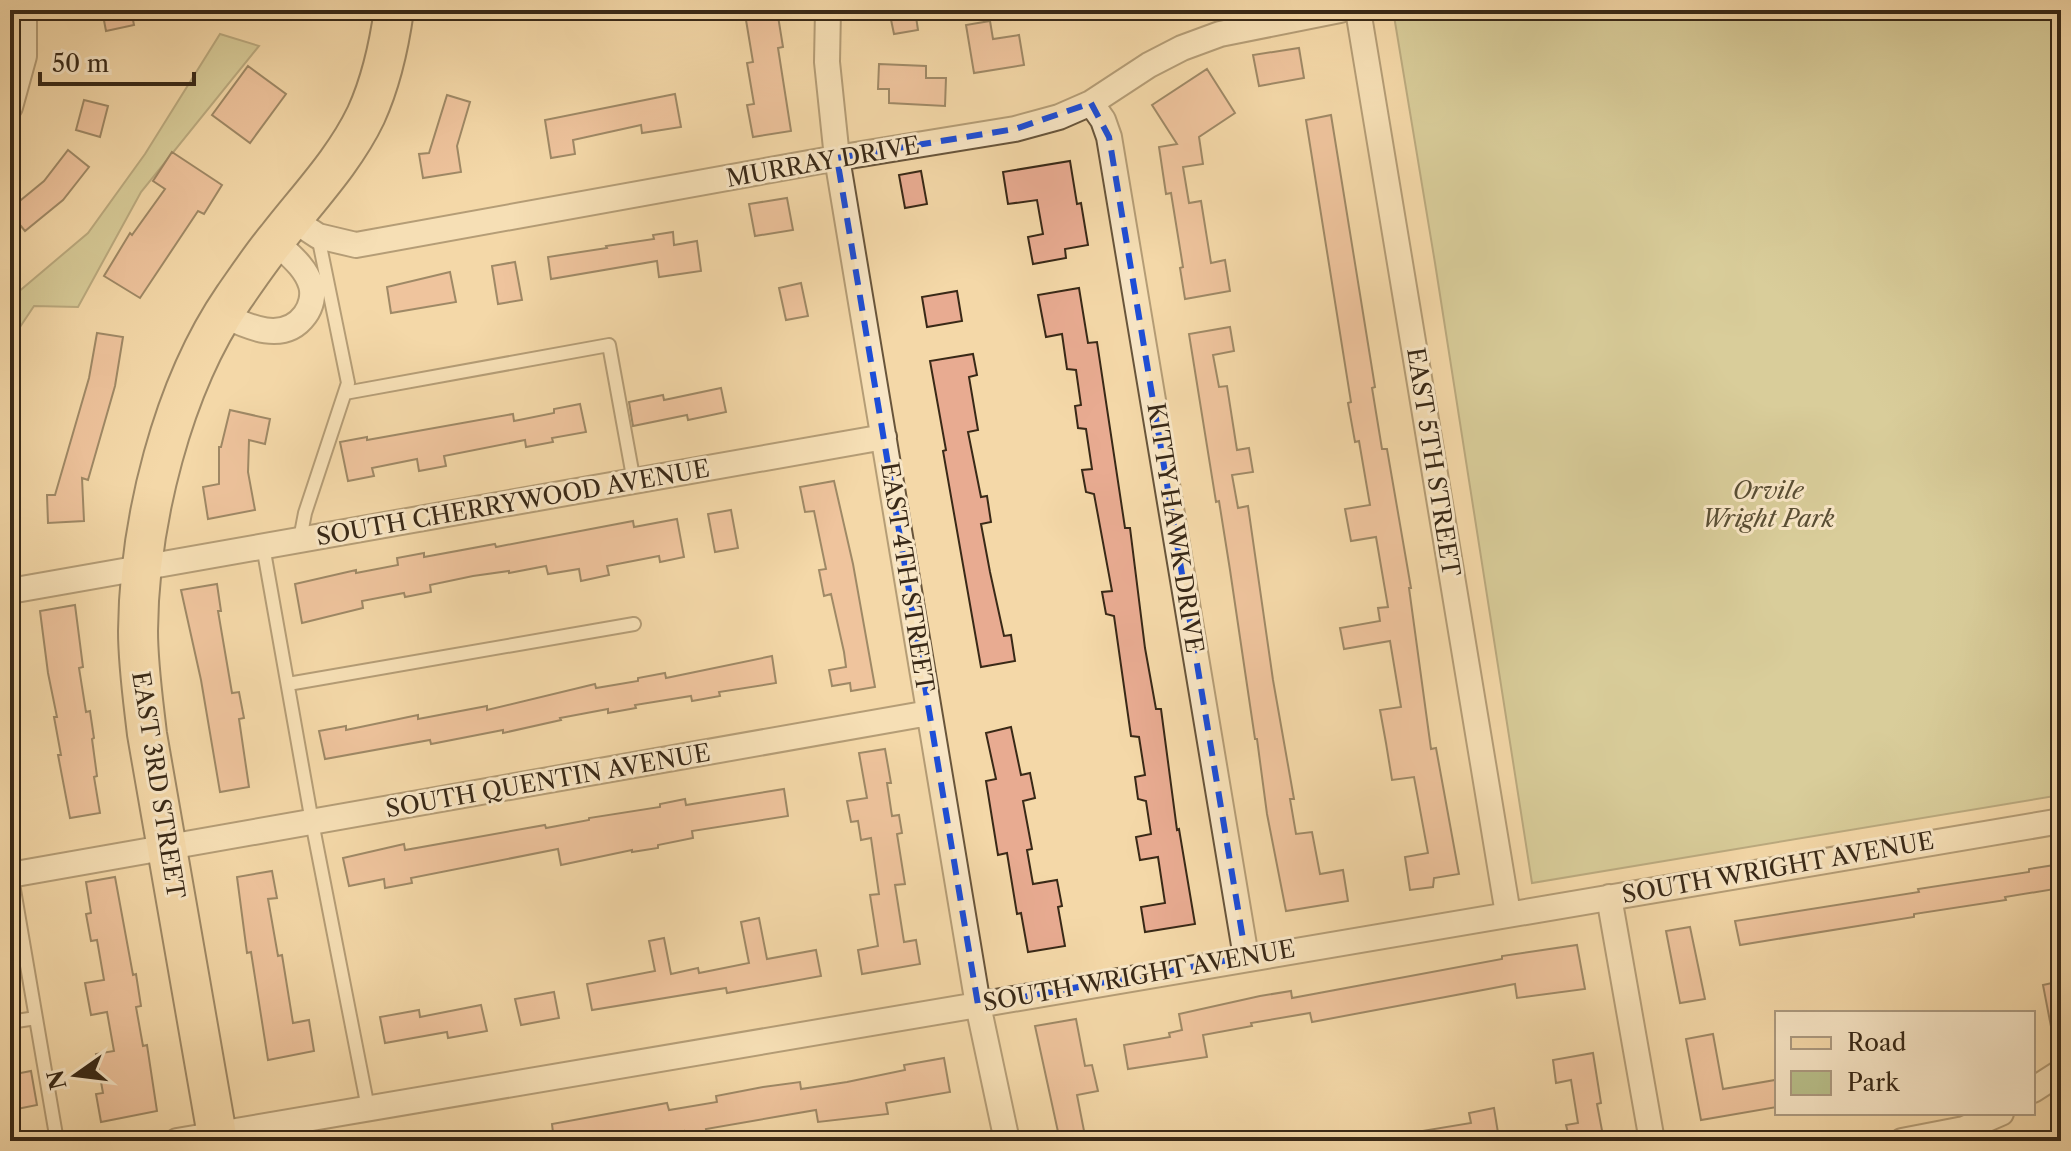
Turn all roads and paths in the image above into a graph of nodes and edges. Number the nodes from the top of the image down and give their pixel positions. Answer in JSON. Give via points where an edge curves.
{"nodes":[{"id":1,"x":24,"y":10,"type":"edge"},
{"id":2,"x":394,"y":10,"type":"edge"},
{"id":3,"x":828,"y":10,"type":"edge"},
{"id":4,"x":1340,"y":10,"type":"edge"},
{"id":5,"x":1358,"y":10,"type":"edge"},
{"id":6,"x":1091,"y":103,"type":"junction"},
{"id":7,"x":10,"y":107,"type":"edge"},
{"id":8,"x":837,"y":158,"type":"junction"},
{"id":9,"x":295,"y":232,"type":"junction"},
{"id":10,"x":223,"y":315,"type":"junction"},
{"id":11,"x":345,"y":393,"type":"junction"},
{"id":12,"x":884,"y":437,"type":"junction"},
{"id":13,"x":634,"y":482,"type":"junction"},
{"id":14,"x":300,"y":539,"type":"junction"},
{"id":15,"x":263,"y":546,"type":"junction"},
{"id":16,"x":142,"y":568,"type":"junction"},
{"id":17,"x":11,"y":587,"type":"edge"},
{"id":18,"x":634,"y":624,"type":"dead end"},
{"id":19,"x":288,"y":684,"type":"junction"},
{"id":20,"x":929,"y":713,"type":"junction"},
{"id":21,"x":2061,"y":821,"type":"edge"},
{"id":22,"x":312,"y":822,"type":"junction"},
{"id":23,"x":167,"y":848,"type":"junction"},
{"id":24,"x":10,"y":873,"type":"edge"},
{"id":25,"x":1609,"y":897,"type":"junction"},
{"id":26,"x":1508,"y":914,"type":"junction"},
{"id":27,"x":1246,"y":957,"type":"junction"},
{"id":28,"x":978,"y":1005,"type":"junction"},
{"id":29,"x":36,"y":1018,"type":"junction"},
{"id":30,"x":10,"y":1022,"type":"edge"},
{"id":31,"x":2061,"y":1072,"type":"edge"},
{"id":32,"x":2035,"y":1089,"type":"edge"},
{"id":33,"x":368,"y":1108,"type":"junction"},
{"id":34,"x":1997,"y":1124,"type":"edge"},
{"id":35,"x":217,"y":1138,"type":"edge"},
{"id":36,"x":57,"y":1141,"type":"edge"},
{"id":37,"x":177,"y":1141,"type":"edge"},
{"id":38,"x":1007,"y":1141,"type":"edge"},
{"id":39,"x":1652,"y":1141,"type":"edge"},
{"id":40,"x":1902,"y":1141,"type":"edge"}],
"edges":[{"from":1,"to":7,"type":"street","via":[[24,56]]},
{"from":2,"to":9,"type":"main road","name":"EAST 3RD STREET","via":[[389,46],[365,118]]},
{"from":3,"to":8,"type":"street","name":"EAST 4TH STREET","via":[[827,62]]},
{"from":4,"to":6,"type":"street","name":"MURRAY DRIVE","via":[[1220,34],[1182,48]]},
{"from":5,"to":26,"type":"street","name":"EAST 5TH STREET"},
{"from":6,"to":8,"type":"street","name":"MURRAY DRIVE","via":[[1015,129]]},
{"from":6,"to":27,"type":"street","name":"KITTY HAWK DRIVE","via":[[1109,137]]},
{"from":8,"to":9,"type":"street","name":"MURRAY DRIVE","via":[[356,245]]},
{"from":8,"to":12,"type":"street","name":"EAST 4TH STREET"},
{"from":9,"to":10,"type":"main road","name":"EAST 3RD STREET"},
{"from":9,"to":10,"type":"street","via":[[311,286],[307,313],[299,322],[269,331]]},
{"from":9,"to":11,"type":"lane","via":[[348,383]]},
{"from":10,"to":16,"type":"main road","name":"EAST 3RD STREET","via":[[180,405],[150,513]]},
{"from":11,"to":13,"type":"lane","via":[[609,345]]},
{"from":11,"to":14,"type":"lane"},
{"from":12,"to":13,"type":"street","name":"SOUTH CHERRYWOOD AVENUE"},
{"from":12,"to":20,"type":"street","name":"EAST 4TH STREET"},
{"from":13,"to":14,"type":"street","name":"SOUTH CHERRYWOOD AVENUE"},
{"from":14,"to":15,"type":"street","name":"SOUTH CHERRYWOOD AVENUE"},
{"from":15,"to":16,"type":"street","name":"SOUTH CHERRYWOOD AVENUE"},
{"from":15,"to":19,"type":"lane"},
{"from":16,"to":17,"type":"street","name":"SOUTH CHERRYWOOD AVENUE"},
{"from":16,"to":23,"type":"main road","name":"EAST 3RD STREET","via":[[140,672]]},
{"from":18,"to":19,"type":"lane"},
{"from":19,"to":22,"type":"lane"},
{"from":20,"to":22,"type":"street","name":"SOUTH QUENTIN AVENUE"},
{"from":20,"to":28,"type":"street","name":"EAST 4TH STREET"},
{"from":21,"to":25,"type":"street","name":"SOUTH WRIGHT AVENUE"},
{"from":22,"to":23,"type":"street","name":"SOUTH QUENTIN AVENUE"},
{"from":22,"to":33,"type":"lane"},
{"from":23,"to":24,"type":"street","name":"SOUTH QUENTIN AVENUE"},
{"from":23,"to":35,"type":"main road","name":"EAST 3RD STREET"},
{"from":24,"to":29,"type":"lane"},
{"from":25,"to":26,"type":"street","name":"SOUTH WRIGHT AVENUE"},
{"from":25,"to":39,"type":"street"},
{"from":26,"to":27,"type":"street","name":"SOUTH WRIGHT AVENUE"},
{"from":27,"to":28,"type":"street","name":"SOUTH WRIGHT AVENUE"},
{"from":28,"to":33,"type":"street","name":"SOUTH WRIGHT AVENUE"},
{"from":28,"to":38,"type":"street","name":"EAST 4TH STREET"},
{"from":29,"to":30,"type":"lane"},
{"from":29,"to":36,"type":"lane"},
{"from":31,"to":32,"type":"street"},
{"from":33,"to":35,"type":"street","name":"SOUTH WRIGHT AVENUE"},
{"from":34,"to":40,"type":"street"},
{"from":35,"to":37,"type":"street","name":"SOUTH WRIGHT AVENUE"}]}
